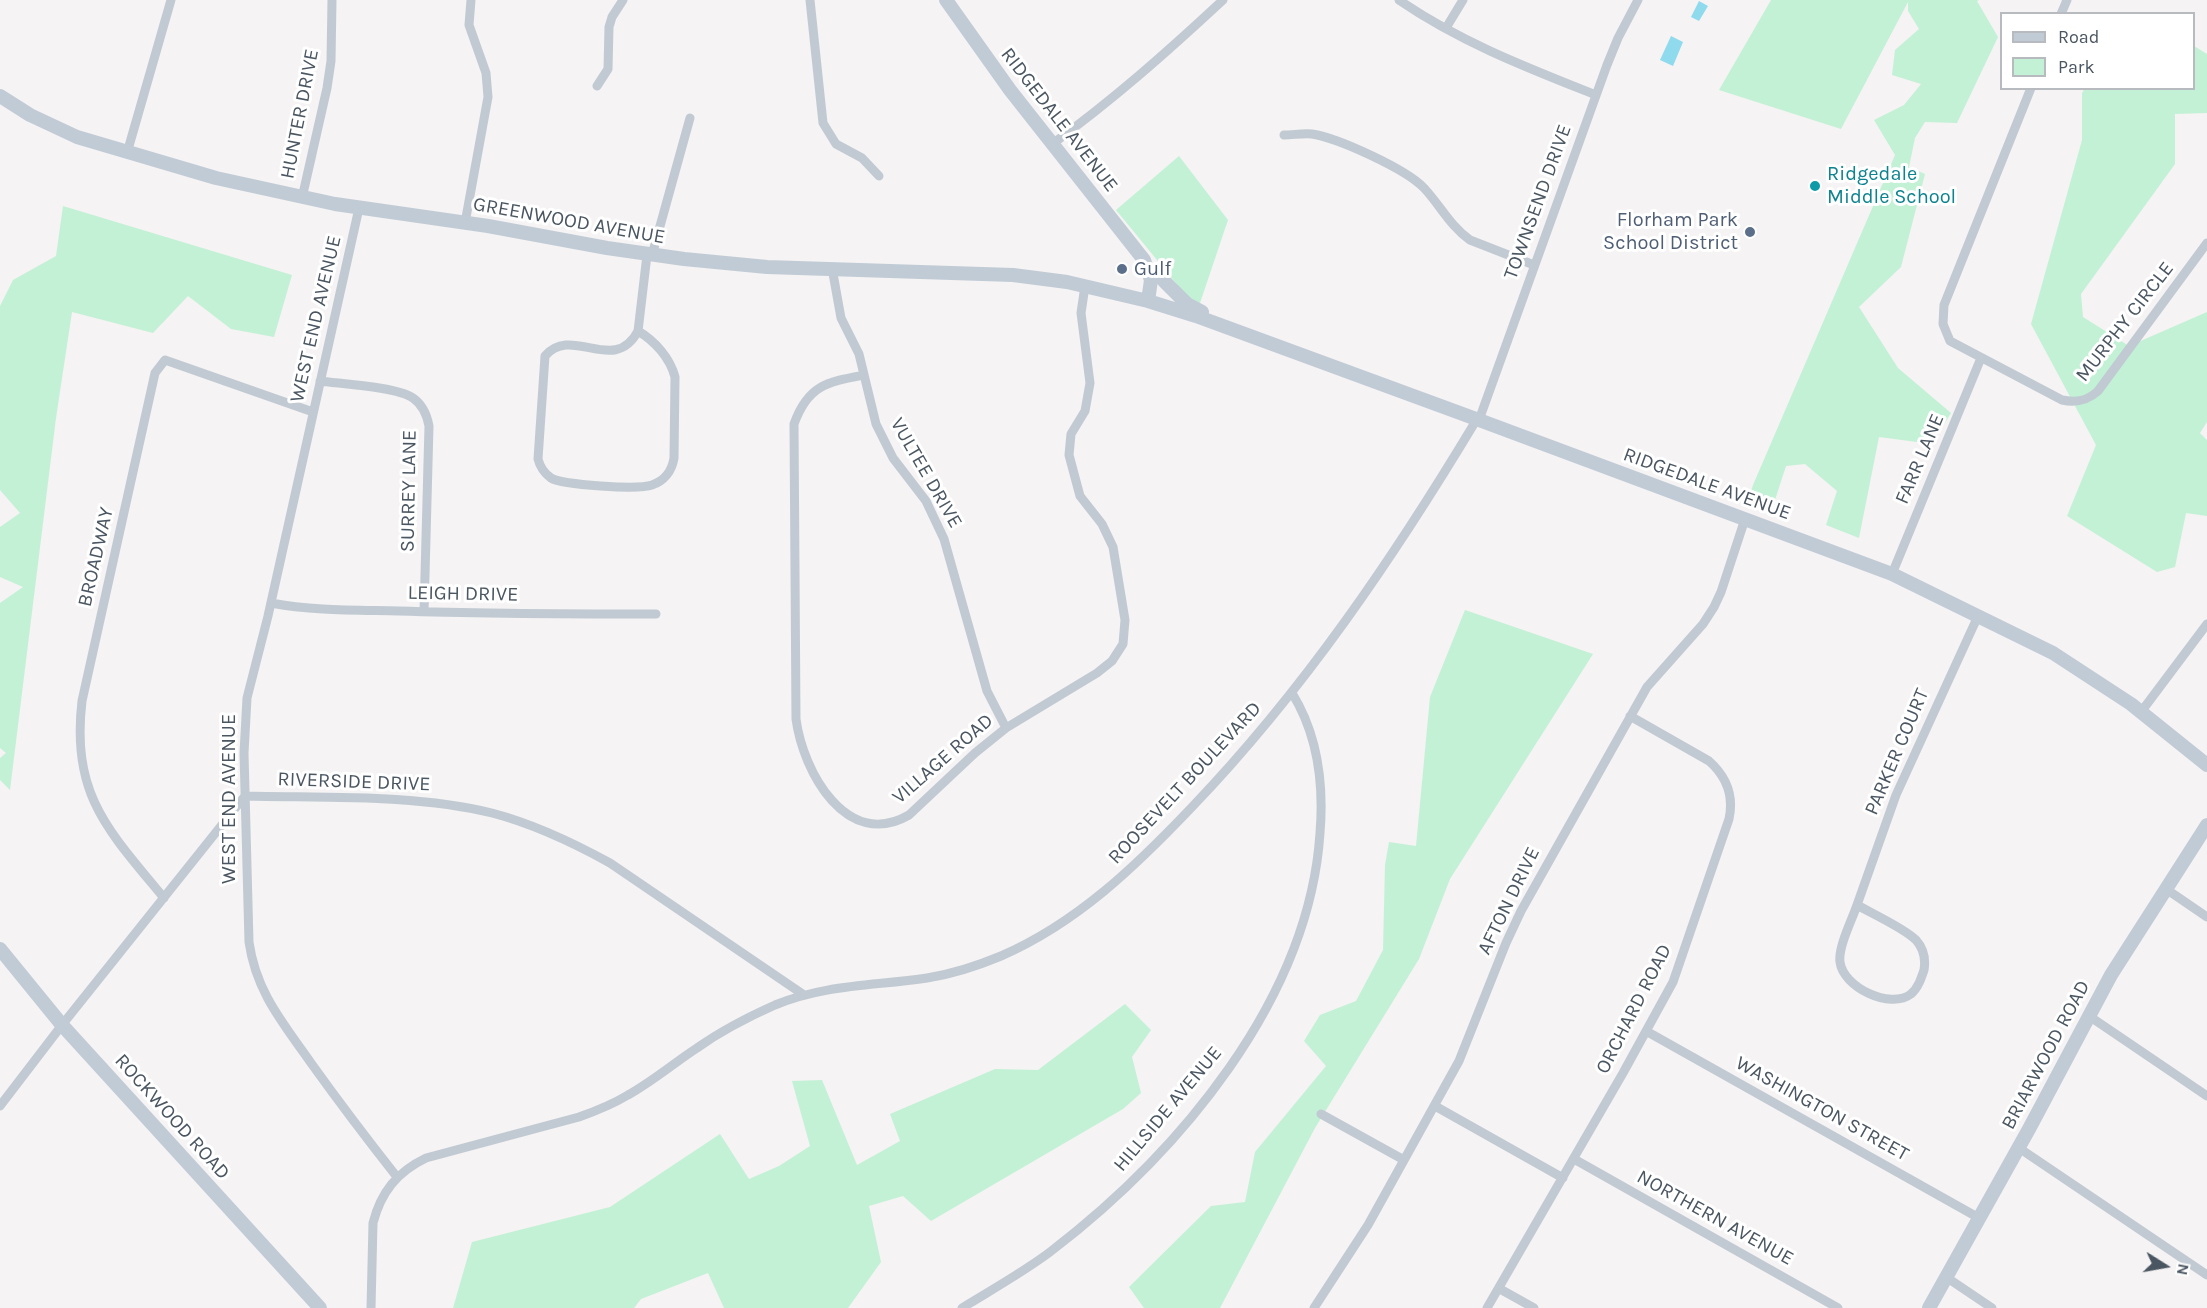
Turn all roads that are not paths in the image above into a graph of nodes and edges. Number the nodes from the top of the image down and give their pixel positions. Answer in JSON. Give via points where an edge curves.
{"nodes":[{"id":1,"x":171,"y":0,"type":"edge"},
{"id":2,"x":332,"y":0,"type":"edge"},
{"id":3,"x":471,"y":0,"type":"edge"},
{"id":4,"x":623,"y":0,"type":"edge"},
{"id":5,"x":810,"y":0,"type":"edge"},
{"id":6,"x":946,"y":0,"type":"edge"},
{"id":7,"x":1223,"y":0,"type":"edge"},
{"id":8,"x":1399,"y":0,"type":"edge"},
{"id":9,"x":1463,"y":0,"type":"edge"},
{"id":10,"x":1638,"y":0,"type":"edge"},
{"id":11,"x":1446,"y":28,"type":"junction"},
{"id":12,"x":597,"y":86,"type":"dead end"},
{"id":13,"x":2030,"y":90,"type":"edge"},
{"id":14,"x":1596,"y":95,"type":"junction"},
{"id":15,"x":0,"y":96,"type":"edge"},
{"id":16,"x":690,"y":118,"type":"dead end"},
{"id":17,"x":1284,"y":135,"type":"dead end"},
{"id":18,"x":1051,"y":145,"type":"junction"},
{"id":19,"x":128,"y":153,"type":"junction"},
{"id":20,"x":879,"y":176,"type":"dead end"},
{"id":21,"x":302,"y":198,"type":"junction"},
{"id":22,"x":359,"y":208,"type":"junction"},
{"id":23,"x":465,"y":223,"type":"junction"},
{"id":24,"x":2207,"y":243,"type":"edge"},
{"id":25,"x":649,"y":255,"type":"junction"},
{"id":26,"x":1144,"y":260,"type":"junction"},
{"id":27,"x":1534,"y":266,"type":"junction"},
{"id":28,"x":832,"y":268,"type":"junction"},
{"id":29,"x":1164,"y":281,"type":"junction"},
{"id":30,"x":1085,"y":286,"type":"junction"},
{"id":31,"x":1155,"y":303,"type":"junction"},
{"id":32,"x":1209,"y":321,"type":"junction"},
{"id":33,"x":638,"y":331,"type":"junction"},
{"id":34,"x":1981,"y":358,"type":"junction"},
{"id":35,"x":864,"y":375,"type":"junction"},
{"id":36,"x":320,"y":381,"type":"junction"},
{"id":37,"x":313,"y":412,"type":"junction"},
{"id":38,"x":1478,"y":419,"type":"junction"},
{"id":39,"x":1745,"y":519,"type":"junction"},
{"id":40,"x":1892,"y":574,"type":"junction"},
{"id":41,"x":271,"y":603,"type":"junction"},
{"id":42,"x":424,"y":612,"type":"junction"},
{"id":43,"x":656,"y":614,"type":"dead end"},
{"id":44,"x":1978,"y":616,"type":"junction"},
{"id":45,"x":2207,"y":624,"type":"edge"},
{"id":46,"x":1292,"y":693,"type":"junction"},
{"id":47,"x":2141,"y":712,"type":"junction"},
{"id":48,"x":1630,"y":716,"type":"junction"},
{"id":49,"x":1006,"y":728,"type":"junction"},
{"id":50,"x":2207,"y":765,"type":"edge"},
{"id":51,"x":245,"y":796,"type":"junction"},
{"id":52,"x":2207,"y":825,"type":"edge"},
{"id":53,"x":2166,"y":889,"type":"junction"},
{"id":54,"x":164,"y":898,"type":"junction"},
{"id":55,"x":1857,"y":905,"type":"junction"},
{"id":56,"x":2207,"y":917,"type":"edge"},
{"id":57,"x":0,"y":949,"type":"edge"},
{"id":58,"x":804,"y":995,"type":"junction"},
{"id":59,"x":2089,"y":1016,"type":"junction"},
{"id":60,"x":62,"y":1025,"type":"junction"},
{"id":61,"x":1646,"y":1031,"type":"junction"},
{"id":62,"x":2207,"y":1096,"type":"edge"},
{"id":63,"x":0,"y":1106,"type":"edge"},
{"id":64,"x":1435,"y":1106,"type":"junction"},
{"id":65,"x":1321,"y":1114,"type":"dead end"},
{"id":66,"x":2019,"y":1148,"type":"junction"},
{"id":67,"x":1574,"y":1159,"type":"junction"},
{"id":68,"x":1404,"y":1160,"type":"junction"},
{"id":69,"x":397,"y":1177,"type":"junction"},
{"id":70,"x":1563,"y":1178,"type":"junction"},
{"id":71,"x":1979,"y":1218,"type":"junction"},
{"id":72,"x":2207,"y":1275,"type":"edge"},
{"id":73,"x":1946,"y":1277,"type":"junction"},
{"id":74,"x":1500,"y":1289,"type":"junction"},
{"id":75,"x":320,"y":1308,"type":"edge"},
{"id":76,"x":371,"y":1308,"type":"edge"},
{"id":77,"x":962,"y":1308,"type":"edge"},
{"id":78,"x":1314,"y":1308,"type":"edge"},
{"id":79,"x":1487,"y":1308,"type":"edge"},
{"id":80,"x":1534,"y":1308,"type":"edge"},
{"id":81,"x":1838,"y":1308,"type":"edge"},
{"id":82,"x":1929,"y":1308,"type":"edge"},
{"id":83,"x":1992,"y":1308,"type":"edge"}],
"edges":[{"from":1,"to":19,"type":"street"},
{"from":2,"to":21,"type":"street","name":"HUNTER DRIVE","via":[[327,88]]},
{"from":3,"to":23,"type":"street","via":[[469,25],[486,73],[488,97]]},
{"from":4,"to":12,"type":"street","via":[[612,17],[608,69]]},
{"from":5,"to":20,"type":"street","via":[[826,131],[836,144],[862,158]]},
{"from":6,"to":18,"type":"street","name":"RIDGEDALE AVENUE"},
{"from":7,"to":18,"type":"street","via":[[1157,62]]},
{"from":8,"to":11,"type":"street"},
{"from":9,"to":11,"type":"street"},
{"from":10,"to":14,"type":"street","name":"TOWNSEND DRIVE"},
{"from":11,"to":14,"type":"street","via":[[1509,60]]},
{"from":13,"to":34,"type":"street","name":"MURPHY CIRCLE","via":[[1944,305],[1947,338]]},
{"from":14,"to":27,"type":"street","name":"TOWNSEND DRIVE"},
{"from":15,"to":19,"type":"street","name":"GREENWOOD AVENUE","via":[[77,137]]},
{"from":16,"to":25,"type":"street"},
{"from":17,"to":27,"type":"street","via":[[1309,133],[1344,142],[1409,176],[1424,187],[1461,234]]},
{"from":18,"to":26,"type":"street","name":"RIDGEDALE AVENUE"},
{"from":19,"to":21,"type":"street","name":"GREENWOOD AVENUE"},
{"from":21,"to":22,"type":"street","name":"GREENWOOD AVENUE"},
{"from":22,"to":23,"type":"street","name":"GREENWOOD AVENUE"},
{"from":22,"to":36,"type":"street","name":"WEST END AVENUE"},
{"from":23,"to":25,"type":"street","name":"GREENWOOD AVENUE"},
{"from":24,"to":34,"type":"street","name":"MURPHY CIRCLE","via":[[2097,391],[2086,399],[2062,400]]},
{"from":25,"to":28,"type":"street","name":"GREENWOOD AVENUE","via":[[767,267]]},
{"from":25,"to":33,"type":"street"},
{"from":26,"to":29,"type":"street","name":"RIDGEDALE AVENUE","via":[[1150,261]]},
{"from":26,"to":31,"type":"street","name":"RIDGEDALE AVENUE"},
{"from":27,"to":38,"type":"street","name":"TOWNSEND DRIVE"},
{"from":28,"to":30,"type":"street","name":"GREENWOOD AVENUE","via":[[1013,275]]},
{"from":28,"to":35,"type":"street","name":"VULTEE DRIVE","via":[[841,318],[859,354]]},
{"from":29,"to":31,"type":"street","via":[[1165,294]]},
{"from":29,"to":32,"type":"street","name":"RIDGEDALE AVENUE"},
{"from":30,"to":31,"type":"street","name":"GREENWOOD AVENUE"},
{"from":30,"to":49,"type":"street","name":"VILLAGE ROAD","via":[[1081,313],[1089,394],[1085,411],[1071,435],[1069,455],[1080,496],[1102,524],[1113,547],[1125,634],[1119,653],[1097,673]]},
{"from":31,"to":32,"type":"street","name":"RIDGEDALE AVENUE"},
{"from":32,"to":38,"type":"street","name":"RIDGEDALE AVENUE"},
{"from":33,"to":33,"type":"street","via":[[621,348],[598,350],[569,344],[553,348],[545,356],[538,459],[551,478],[569,484],[644,487],[660,482],[670,471],[674,458],[673,369],[654,343]]},
{"from":34,"to":40,"type":"street","name":"FARR LANE"},
{"from":35,"to":49,"type":"street","name":"VULTEE DRIVE","via":[[884,442],[926,501],[944,539],[987,691]]},
{"from":35,"to":49,"type":"street","name":"VILLAGE ROAD","via":[[821,386],[805,402],[794,424],[796,719],[801,748],[821,785],[840,808],[861,821],[880,825],[909,815]]},
{"from":36,"to":37,"type":"street","name":"WEST END AVENUE"},
{"from":36,"to":42,"type":"street","name":"SURREY LANE","via":[[403,393],[419,403],[428,417]]},
{"from":37,"to":41,"type":"street","name":"WEST END AVENUE"},
{"from":37,"to":54,"type":"street","name":"BROADWAY","via":[[165,360],[155,373],[82,701],[79,741],[86,783],[101,818]]},
{"from":38,"to":39,"type":"street","name":"RIDGEDALE AVENUE"},
{"from":38,"to":46,"type":"street","name":"ROOSEVELT BOULEVARD","via":[[1409,530]]},
{"from":39,"to":40,"type":"street","name":"RIDGEDALE AVENUE"},
{"from":39,"to":48,"type":"street","name":"AFTON DRIVE","via":[[1714,607],[1654,677]]},
{"from":40,"to":44,"type":"street","name":"RIDGEDALE AVENUE"},
{"from":41,"to":42,"type":"street","name":"LEIGH DRIVE"},
{"from":41,"to":51,"type":"street","name":"WEST END AVENUE","via":[[247,698]]},
{"from":42,"to":43,"type":"street","name":"LEIGH DRIVE"},
{"from":44,"to":47,"type":"street","name":"RIDGEDALE AVENUE","via":[[2053,653]]},
{"from":44,"to":55,"type":"street","name":"PARKER COURT","via":[[1896,795]]},
{"from":45,"to":47,"type":"street"},
{"from":46,"to":58,"type":"street","name":"ROOSEVELT BOULEVARD","via":[[1227,771],[1159,843],[1061,924],[972,968]]},
{"from":46,"to":77,"type":"street","name":"HILLSIDE AVENUE","via":[[1315,748],[1321,824],[1309,905],[1274,993],[1231,1065],[1141,1172],[1050,1252]]},
{"from":47,"to":50,"type":"street","name":"RIDGEDALE AVENUE"},
{"from":48,"to":61,"type":"street","name":"ORCHARD ROAD","via":[[1709,761],[1724,777],[1731,796],[1729,819],[1678,970]]},
{"from":48,"to":64,"type":"street","name":"AFTON DRIVE","via":[[1521,911],[1459,1061]]},
{"from":51,"to":54,"type":"street"},
{"from":51,"to":58,"type":"street","name":"RIVERSIDE DRIVE","via":[[418,801],[524,823],[610,863]]},
{"from":51,"to":69,"type":"street","name":"WEST END AVENUE","via":[[249,942],[255,973],[269,1002]]},
{"from":52,"to":53,"type":"street","name":"BRIARWOOD ROAD"},
{"from":53,"to":56,"type":"street"},
{"from":53,"to":59,"type":"street","name":"BRIARWOOD ROAD"},
{"from":54,"to":60,"type":"street"},
{"from":55,"to":55,"type":"street","name":"PARKER COURT","via":[[1840,954],[1844,974],[1859,988],[1879,997],[1898,999],[1910,994],[1924,969],[1922,947],[1911,936]]},
{"from":57,"to":60,"type":"street","name":"ROCKWOOD ROAD"},
{"from":58,"to":69,"type":"street","name":"ROOSEVELT BOULEVARD","via":[[722,1032],[649,1083],[601,1109],[426,1158]]},
{"from":59,"to":62,"type":"street"},
{"from":59,"to":66,"type":"street","name":"BRIARWOOD ROAD"},
{"from":60,"to":63,"type":"street"},
{"from":60,"to":75,"type":"street","name":"ROCKWOOD ROAD"},
{"from":61,"to":67,"type":"street","name":"ORCHARD ROAD"},
{"from":61,"to":71,"type":"street","name":"WASHINGTON STREET"},
{"from":64,"to":68,"type":"street","name":"AFTON DRIVE"},
{"from":64,"to":70,"type":"street"},
{"from":65,"to":68,"type":"street"},
{"from":66,"to":71,"type":"street","name":"BRIARWOOD ROAD"},
{"from":66,"to":72,"type":"street"},
{"from":67,"to":70,"type":"street","name":"ORCHARD ROAD"},
{"from":67,"to":81,"type":"street","name":"NORTHERN AVENUE"},
{"from":68,"to":78,"type":"street","name":"AFTON DRIVE","via":[[1368,1225]]},
{"from":69,"to":76,"type":"street","name":"ROOSEVELT BOULEVARD","via":[[381,1198],[374,1223]]},
{"from":70,"to":74,"type":"street","name":"ORCHARD ROAD"},
{"from":71,"to":73,"type":"street","name":"BRIARWOOD ROAD"},
{"from":73,"to":82,"type":"street","name":"BRIARWOOD ROAD"},
{"from":73,"to":83,"type":"street"},
{"from":74,"to":79,"type":"street","name":"ORCHARD ROAD"},
{"from":74,"to":80,"type":"street"}]}
